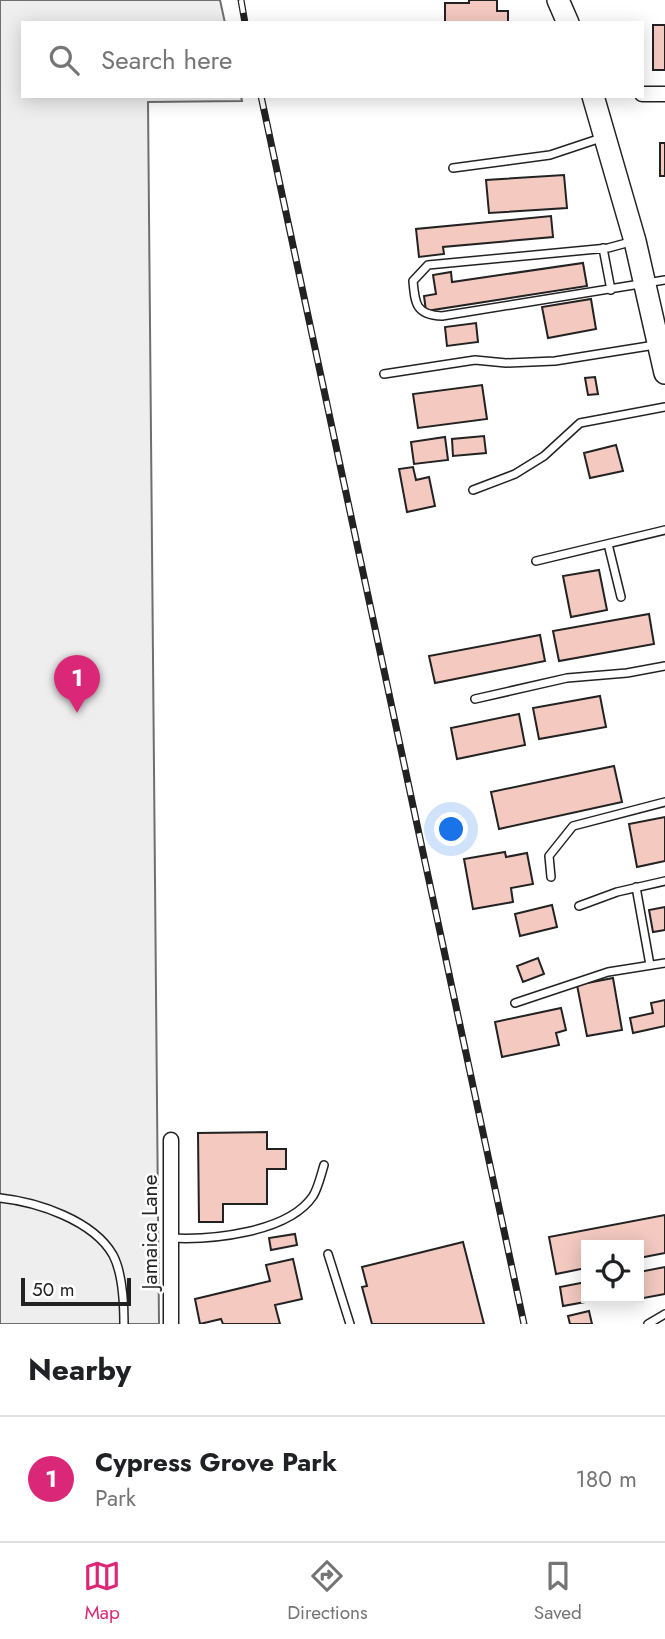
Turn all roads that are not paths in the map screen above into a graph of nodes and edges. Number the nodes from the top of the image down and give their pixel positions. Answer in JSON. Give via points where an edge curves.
{"nodes":[{"id":1,"x":558,"y":0,"type":"edge"},
{"id":2,"x":567,"y":21,"type":"edge"},
{"id":3,"x":644,"y":94,"type":"edge"},
{"id":4,"x":665,"y":94,"type":"edge"},
{"id":5,"x":594,"y":98,"type":"edge"},
{"id":6,"x":605,"y":136,"type":"junction"},
{"id":7,"x":453,"y":168,"type":"dead end"},
{"id":8,"x":635,"y":241,"type":"junction"},
{"id":9,"x":603,"y":248,"type":"junction"},
{"id":10,"x":655,"y":282,"type":"edge"},
{"id":11,"x":611,"y":290,"type":"junction"},
{"id":12,"x":659,"y":344,"type":"junction"},
{"id":13,"x":665,"y":373,"type":"edge"},
{"id":14,"x":384,"y":374,"type":"dead end"},
{"id":15,"x":665,"y":407,"type":"edge"},
{"id":16,"x":473,"y":490,"type":"dead end"},
{"id":17,"x":665,"y":530,"type":"edge"},
{"id":18,"x":608,"y":544,"type":"junction"},
{"id":19,"x":536,"y":561,"type":"dead end"},
{"id":20,"x":621,"y":597,"type":"dead end"},
{"id":21,"x":665,"y":666,"type":"edge"},
{"id":22,"x":475,"y":699,"type":"dead end"},
{"id":23,"x":665,"y":802,"type":"edge"},
{"id":24,"x":551,"y":877,"type":"dead end"},
{"id":25,"x":665,"y":881,"type":"edge"},
{"id":26,"x":636,"y":887,"type":"junction"},
{"id":27,"x":579,"y":906,"type":"dead end"},
{"id":28,"x":665,"y":962,"type":"edge"},
{"id":29,"x":650,"y":965,"type":"junction"},
{"id":30,"x":515,"y":1003,"type":"dead end"},
{"id":31,"x":171,"y":1140,"type":"dead end"},
{"id":32,"x":324,"y":1165,"type":"dead end"},
{"id":33,"x":0,"y":1198,"type":"edge"},
{"id":34,"x":171,"y":1238,"type":"junction"},
{"id":35,"x":328,"y":1254,"type":"dead end"},
{"id":36,"x":665,"y":1314,"type":"edge"},
{"id":37,"x":124,"y":1324,"type":"edge"},
{"id":38,"x":171,"y":1324,"type":"edge"},
{"id":39,"x":350,"y":1324,"type":"edge"},
{"id":40,"x":648,"y":1324,"type":"edge"}],
"edges":[{"from":1,"to":2,"type":"main road"},
{"from":3,"to":4,"type":"street"},
{"from":5,"to":6,"type":"main road"},
{"from":6,"to":7,"type":"lane","via":[[550,155]]},
{"from":6,"to":8,"type":"main road"},
{"from":8,"to":9,"type":"lane"},
{"from":8,"to":10,"type":"main road"},
{"from":9,"to":11,"type":"lane"},
{"from":9,"to":11,"type":"lane","via":[[428,265],[413,281],[415,302],[427,316],[442,316]]},
{"from":10,"to":11,"type":"lane"},
{"from":10,"to":12,"type":"main road"},
{"from":12,"to":13,"type":"main road"},
{"from":12,"to":14,"type":"lane","via":[[555,361],[475,360]]},
{"from":15,"to":16,"type":"lane","via":[[580,423],[534,462]]},
{"from":17,"to":18,"type":"lane"},
{"from":18,"to":19,"type":"lane"},
{"from":18,"to":20,"type":"lane"},
{"from":21,"to":22,"type":"lane","via":[[568,678]]},
{"from":23,"to":24,"type":"lane","via":[[573,826],[549,856]]},
{"from":25,"to":26,"type":"lane"},
{"from":26,"to":27,"type":"lane"},
{"from":26,"to":29,"type":"lane"},
{"from":28,"to":29,"type":"lane"},
{"from":29,"to":30,"type":"lane","via":[[608,972]]},
{"from":31,"to":34,"type":"street","name":"Jamaica Lane"},
{"from":32,"to":34,"type":"lane","via":[[312,1197],[292,1213],[252,1232]]},
{"from":33,"to":37,"type":"lane","via":[[45,1208],[94,1234],[114,1258]]},
{"from":34,"to":38,"type":"street","name":"Jamaica Lane"},
{"from":35,"to":39,"type":"lane"},
{"from":36,"to":40,"type":"lane"}]}
